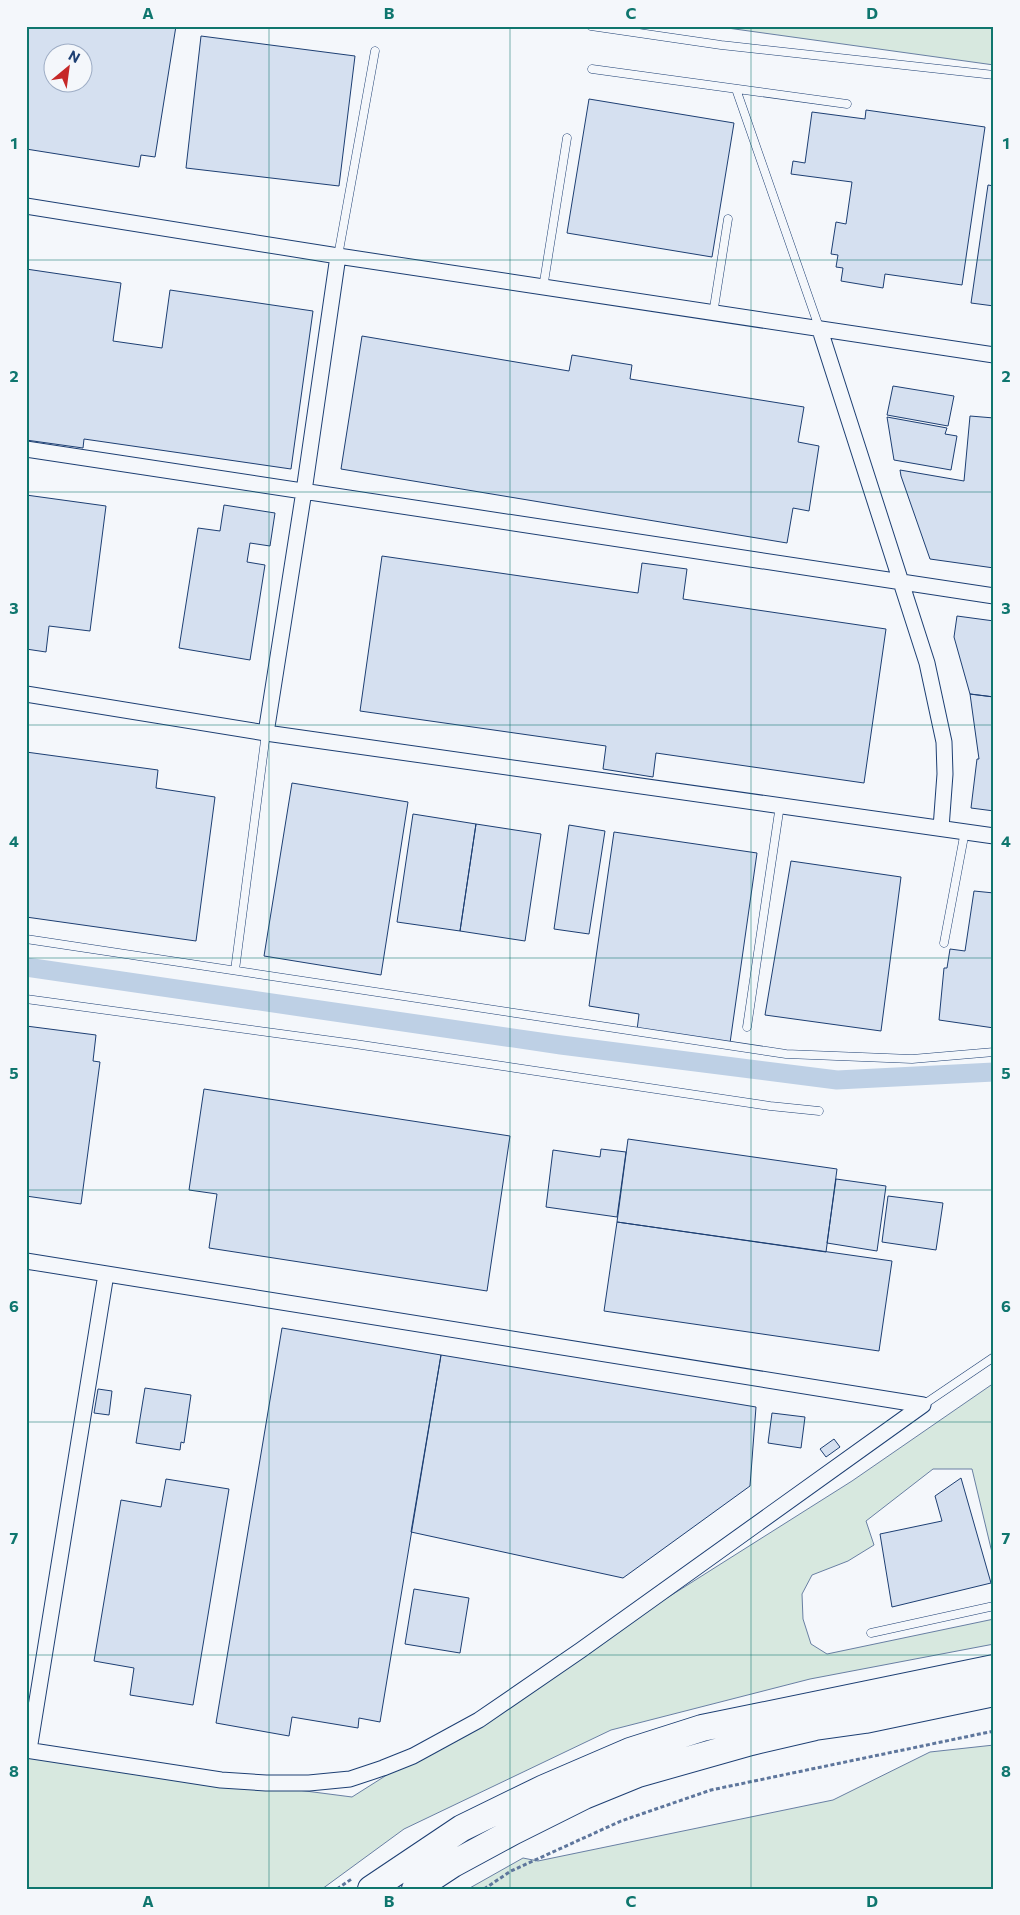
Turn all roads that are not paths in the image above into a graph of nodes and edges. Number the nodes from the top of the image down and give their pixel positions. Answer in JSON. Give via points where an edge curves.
{"nodes":[{"id":1,"x":591,"y":26,"type":"edge"},
{"id":2,"x":375,"y":51,"type":"dead end"},
{"id":3,"x":592,"y":69,"type":"dead end"},
{"id":4,"x":994,"y":75,"type":"edge"},
{"id":5,"x":736,"y":89,"type":"junction"},
{"id":6,"x":847,"y":104,"type":"dead end"},
{"id":7,"x":567,"y":138,"type":"dead end"},
{"id":8,"x":26,"y":206,"type":"edge"},
{"id":9,"x":728,"y":219,"type":"dead end"},
{"id":10,"x":338,"y":256,"type":"junction"},
{"id":11,"x":543,"y":288,"type":"junction"},
{"id":12,"x":713,"y":314,"type":"junction"},
{"id":13,"x":820,"y":330,"type":"junction"},
{"id":14,"x":994,"y":355,"type":"edge"},
{"id":15,"x":26,"y":449,"type":"edge"},
{"id":16,"x":304,"y":491,"type":"junction"},
{"id":17,"x":902,"y":582,"type":"junction"},
{"id":18,"x":994,"y":596,"type":"edge"},
{"id":19,"x":26,"y":694,"type":"edge"},
{"id":20,"x":266,"y":733,"type":"junction"},
{"id":21,"x":780,"y":805,"type":"junction"},
{"id":22,"x":941,"y":828,"type":"junction"},
{"id":23,"x":965,"y":831,"type":"junction"},
{"id":24,"x":994,"y":836,"type":"edge"},
{"id":25,"x":26,"y":939,"type":"edge"},
{"id":26,"x":944,"y":943,"type":"dead end"},
{"id":27,"x":235,"y":970,"type":"junction"},
{"id":28,"x":26,"y":999,"type":"edge"},
{"id":29,"x":747,"y":1027,"type":"dead end"},
{"id":30,"x":994,"y":1052,"type":"edge"},
{"id":31,"x":820,"y":1111,"type":"dead end"},
{"id":32,"x":26,"y":1262,"type":"edge"},
{"id":33,"x":106,"y":1274,"type":"junction"},
{"id":34,"x":994,"y":1357,"type":"edge"},
{"id":35,"x":924,"y":1405,"type":"junction"},
{"id":36,"x":994,"y":1606,"type":"edge"},
{"id":37,"x":871,"y":1632,"type":"dead end"},
{"id":38,"x":994,"y":1668,"type":"edge"},
{"id":39,"x":994,"y":1693,"type":"edge"},
{"id":40,"x":27,"y":1750,"type":"edge"},
{"id":41,"x":372,"y":1889,"type":"edge"},
{"id":42,"x":414,"y":1889,"type":"edge"}],
"edges":[{"from":1,"to":4,"type":"lane","via":[[721,45]]},
{"from":2,"to":10,"type":"lane"},
{"from":3,"to":5,"type":"lane"},
{"from":5,"to":6,"type":"lane"},
{"from":5,"to":13,"type":"lane"},
{"from":7,"to":11,"type":"lane"},
{"from":8,"to":10,"type":"street"},
{"from":9,"to":12,"type":"lane"},
{"from":10,"to":11,"type":"street"},
{"from":10,"to":16,"type":"street"},
{"from":11,"to":12,"type":"street"},
{"from":12,"to":13,"type":"street"},
{"from":13,"to":14,"type":"street"},
{"from":13,"to":17,"type":"street"},
{"from":15,"to":16,"type":"street"},
{"from":16,"to":17,"type":"street"},
{"from":16,"to":20,"type":"street"},
{"from":17,"to":18,"type":"street"},
{"from":17,"to":22,"type":"street","via":[[927,663],[944,742]]},
{"from":19,"to":20,"type":"street"},
{"from":20,"to":21,"type":"street"},
{"from":20,"to":27,"type":"lane"},
{"from":21,"to":22,"type":"street"},
{"from":21,"to":29,"type":"lane"},
{"from":22,"to":23,"type":"street"},
{"from":23,"to":24,"type":"street"},
{"from":23,"to":26,"type":"lane"},
{"from":25,"to":27,"type":"lane"},
{"from":27,"to":30,"type":"lane","via":[[786,1054],[912,1059]]},
{"from":28,"to":31,"type":"lane"},
{"from":32,"to":33,"type":"street"},
{"from":33,"to":35,"type":"street"},
{"from":33,"to":40,"type":"street"},
{"from":34,"to":35,"type":"lane"},
{"from":35,"to":40,"type":"street","via":[[479,1720],[384,1768],[350,1779],[266,1783],[221,1780]]},
{"from":36,"to":37,"type":"lane"},
{"from":38,"to":41,"type":"highway","via":[[734,1720],[630,1751],[462,1828]]},
{"from":39,"to":42,"type":"highway","via":[[815,1727],[638,1774],[584,1796],[514,1831]]}]}
